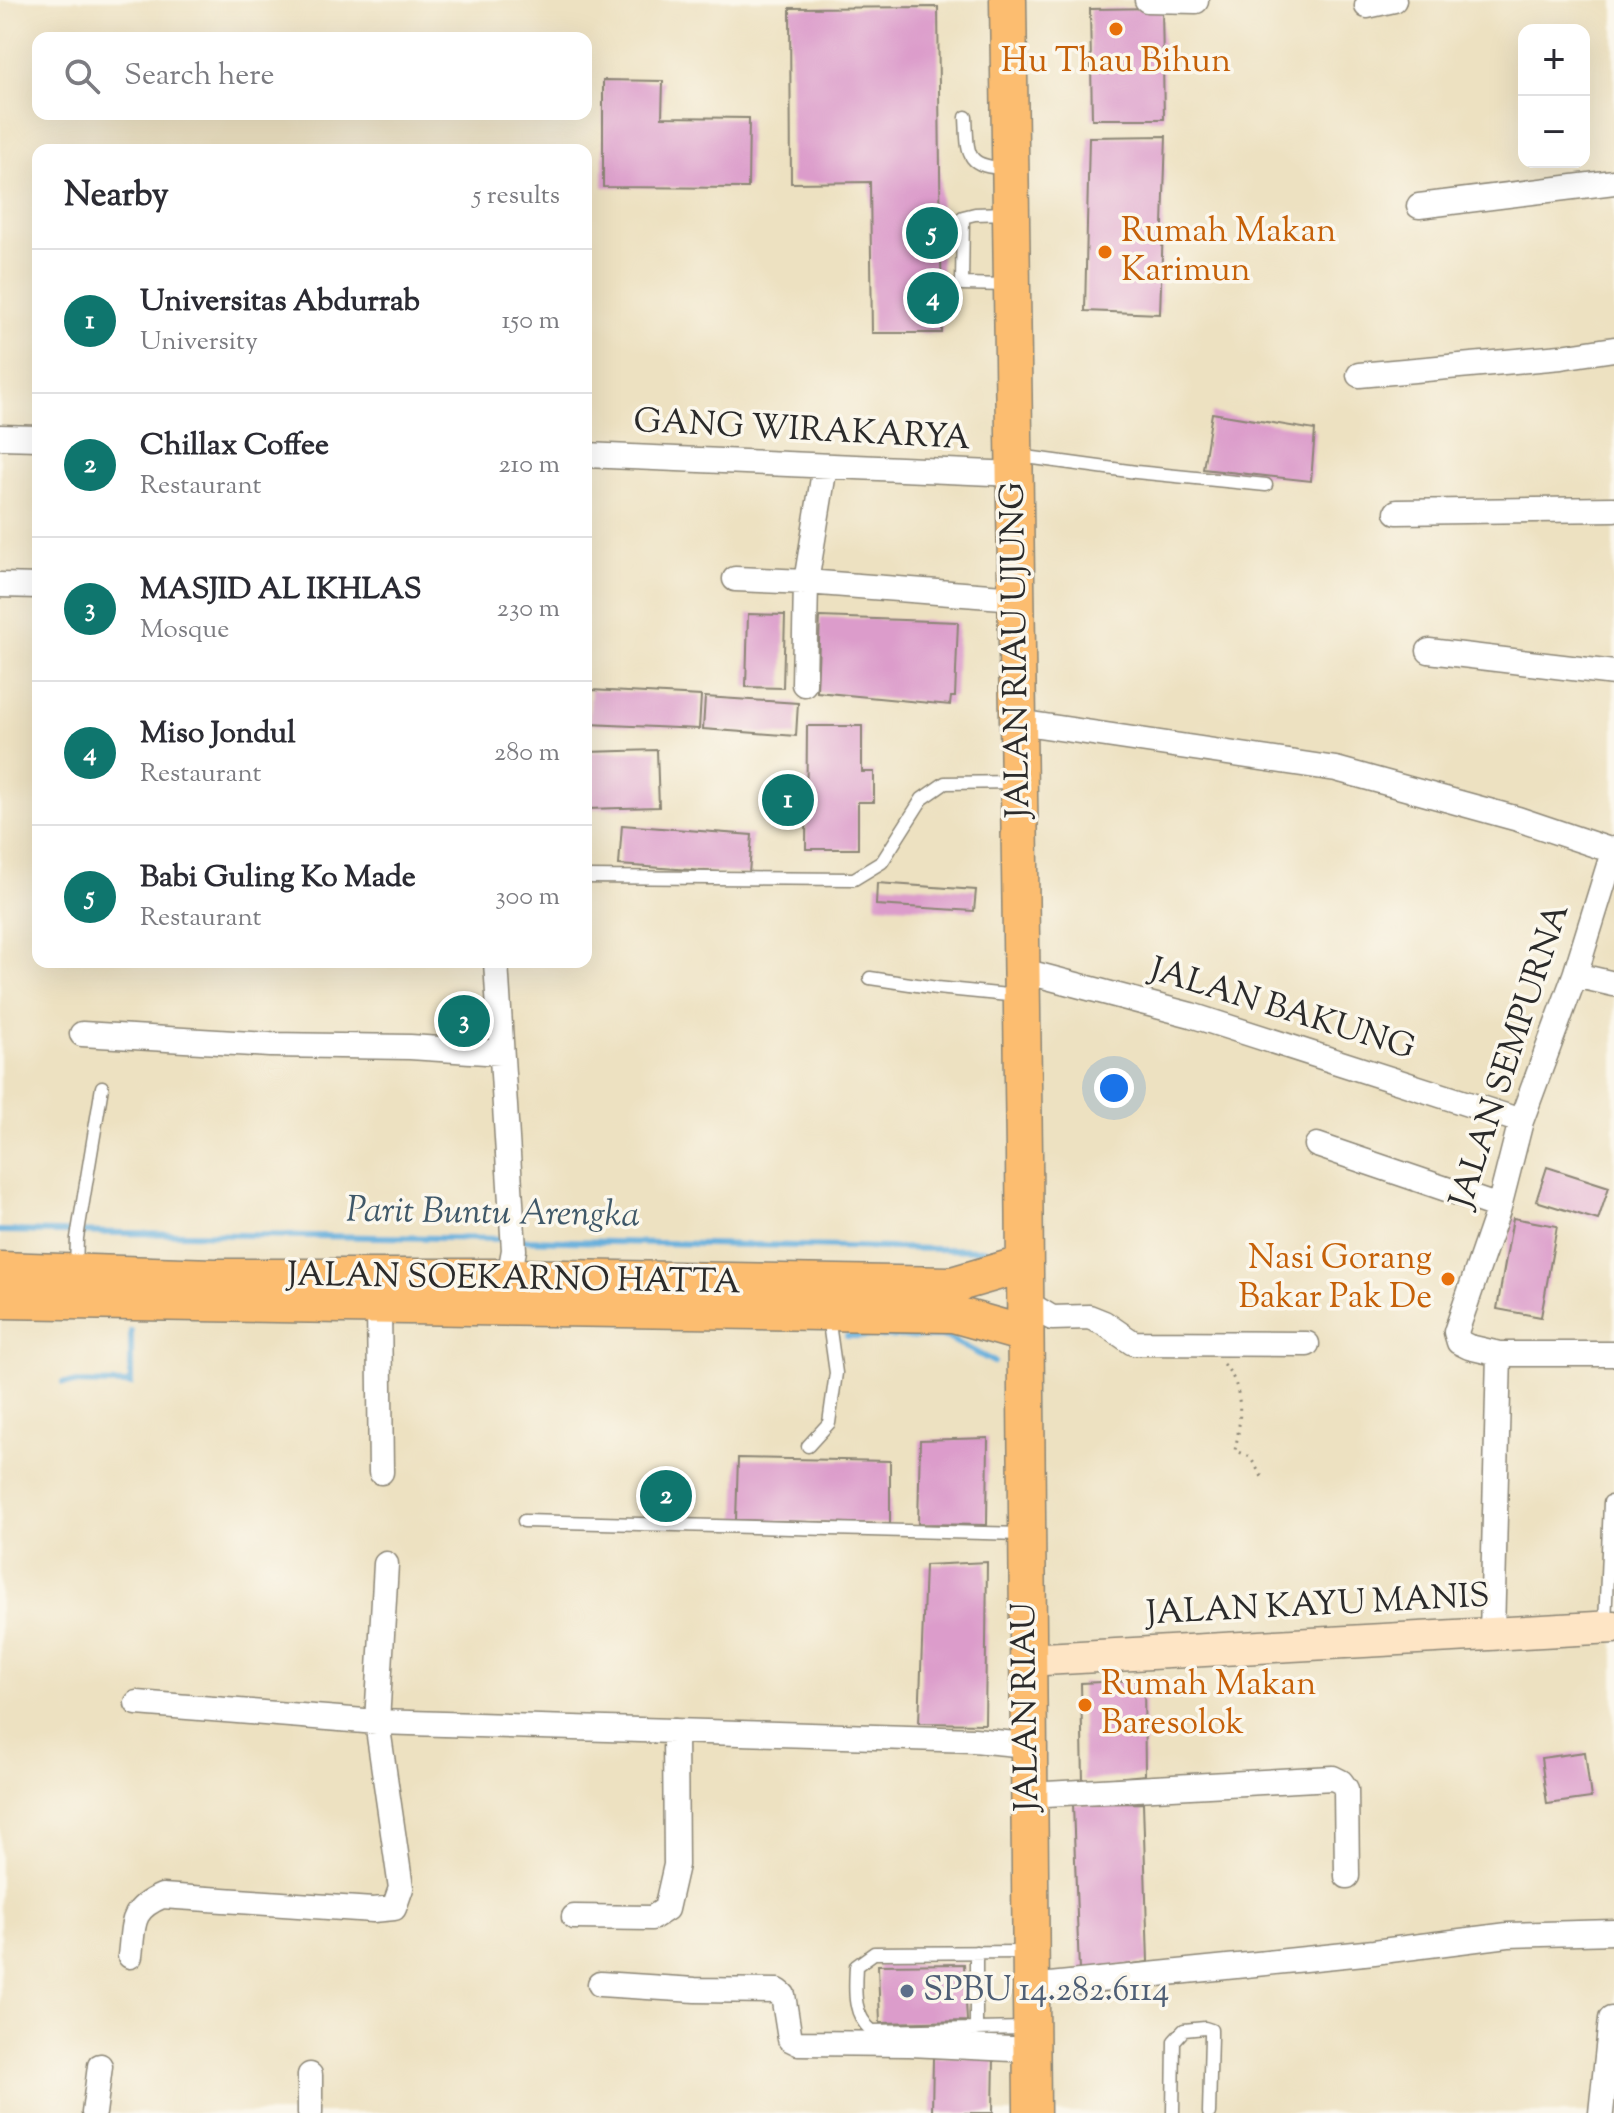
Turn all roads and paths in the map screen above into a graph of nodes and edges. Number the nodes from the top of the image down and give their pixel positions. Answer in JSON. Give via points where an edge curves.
{"nodes":[{"id":1,"x":1008,"y":0,"type":"edge"},
{"id":2,"x":1147,"y":0,"type":"edge"},
{"id":3,"x":1394,"y":0,"type":"edge"},
{"id":4,"x":1196,"y":1,"type":"edge"},
{"id":5,"x":1367,"y":6,"type":"dead end"},
{"id":6,"x":966,"y":117,"type":"dead end"},
{"id":7,"x":1010,"y":168,"type":"junction"},
{"id":8,"x":1614,"y":182,"type":"edge"},
{"id":9,"x":1419,"y":206,"type":"dead end"},
{"id":10,"x":1011,"y":212,"type":"junction"},
{"id":11,"x":1012,"y":284,"type":"junction"},
{"id":12,"x":1614,"y":349,"type":"edge"},
{"id":13,"x":1359,"y":375,"type":"dead end"},
{"id":14,"x":0,"y":437,"type":"edge"},
{"id":15,"x":32,"y":438,"type":"edge"},
{"id":16,"x":592,"y":455,"type":"edge"},
{"id":17,"x":1015,"y":465,"type":"junction"},
{"id":18,"x":825,"y":466,"type":"junction"},
{"id":19,"x":1266,"y":485,"type":"dead end"},
{"id":20,"x":1614,"y":509,"type":"edge"},
{"id":21,"x":1397,"y":512,"type":"dead end"},
{"id":22,"x":735,"y":579,"type":"dead end"},
{"id":23,"x":806,"y":582,"type":"junction"},
{"id":24,"x":0,"y":585,"type":"edge"},
{"id":25,"x":32,"y":586,"type":"edge"},
{"id":26,"x":1016,"y":598,"type":"junction"},
{"id":27,"x":1429,"y":651,"type":"dead end"},
{"id":28,"x":1614,"y":673,"type":"edge"},
{"id":29,"x":804,"y":684,"type":"dead end"},
{"id":30,"x":1018,"y":722,"type":"junction"},
{"id":31,"x":1018,"y":782,"type":"junction"},
{"id":32,"x":1614,"y":850,"type":"edge"},
{"id":33,"x":592,"y":877,"type":"edge"},
{"id":34,"x":496,"y":968,"type":"edge"},
{"id":35,"x":1575,"y":975,"type":"junction"},
{"id":36,"x":870,"y":978,"type":"dead end"},
{"id":37,"x":1021,"y":983,"type":"junction"},
{"id":38,"x":1614,"y":984,"type":"edge"},
{"id":39,"x":82,"y":1034,"type":"dead end"},
{"id":40,"x":501,"y":1053,"type":"junction"},
{"id":41,"x":102,"y":1087,"type":"dead end"},
{"id":42,"x":1521,"y":1121,"type":"junction"},
{"id":43,"x":1317,"y":1145,"type":"dead end"},
{"id":44,"x":1499,"y":1207,"type":"junction"},
{"id":45,"x":77,"y":1255,"type":"junction"},
{"id":46,"x":512,"y":1264,"type":"junction"},
{"id":47,"x":1024,"y":1264,"type":"junction"},
{"id":48,"x":0,"y":1270,"type":"edge"},
{"id":49,"x":0,"y":1300,"type":"edge"},
{"id":50,"x":379,"y":1307,"type":"junction"},
{"id":51,"x":828,"y":1313,"type":"junction"},
{"id":52,"x":1024,"y":1317,"type":"junction"},
{"id":53,"x":1217,"y":1342,"type":"junction"},
{"id":54,"x":1307,"y":1344,"type":"dead end"},
{"id":55,"x":1499,"y":1354,"type":"junction"},
{"id":56,"x":1614,"y":1354,"type":"edge"},
{"id":57,"x":808,"y":1446,"type":"dead end"},
{"id":58,"x":381,"y":1472,"type":"dead end"},
{"id":59,"x":1262,"y":1477,"type":"dead end"},
{"id":60,"x":1610,"y":1502,"type":"dead end"},
{"id":61,"x":524,"y":1521,"type":"dead end"},
{"id":62,"x":1026,"y":1534,"type":"junction"},
{"id":63,"x":386,"y":1564,"type":"dead end"},
{"id":64,"x":1609,"y":1628,"type":"edge"},
{"id":65,"x":1492,"y":1634,"type":"junction"},
{"id":66,"x":1026,"y":1660,"type":"junction"},
{"id":67,"x":137,"y":1703,"type":"dead end"},
{"id":68,"x":377,"y":1722,"type":"junction"},
{"id":69,"x":675,"y":1731,"type":"junction"},
{"id":70,"x":1027,"y":1745,"type":"junction"},
{"id":71,"x":1028,"y":1795,"type":"junction"},
{"id":72,"x":1347,"y":1876,"type":"dead end"},
{"id":73,"x":574,"y":1917,"type":"dead end"},
{"id":74,"x":1614,"y":1932,"type":"edge"},
{"id":75,"x":976,"y":1952,"type":"junction"},
{"id":76,"x":1029,"y":1952,"type":"junction"},
{"id":77,"x":130,"y":1956,"type":"dead end"},
{"id":78,"x":600,"y":1984,"type":"dead end"},
{"id":79,"x":1030,"y":1987,"type":"junction"},
{"id":80,"x":1611,"y":2019,"type":"dead end"},
{"id":81,"x":976,"y":2030,"type":"junction"},
{"id":82,"x":1031,"y":2039,"type":"junction"},
{"id":83,"x":100,"y":2066,"type":"dead end"},
{"id":84,"x":310,"y":2075,"type":"dead end"},
{"id":85,"x":94,"y":2113,"type":"edge"},
{"id":86,"x":310,"y":2113,"type":"edge"},
{"id":87,"x":1032,"y":2113,"type":"edge"},
{"id":88,"x":1173,"y":2113,"type":"edge"},
{"id":89,"x":1209,"y":2113,"type":"edge"},
{"id":90,"x":1601,"y":2113,"type":"edge"}],
"edges":[{"from":1,"to":7,"type":"main road","name":"JALAN RIAU UJUNG"},
{"from":2,"to":4,"type":"street"},
{"from":3,"to":5,"type":"street"},
{"from":6,"to":7,"type":"lane","via":[[968,153],[975,164]]},
{"from":7,"to":10,"type":"main road","name":"JALAN RIAU UJUNG"},
{"from":8,"to":9,"type":"street"},
{"from":10,"to":11,"type":"main road","name":"JALAN RIAU UJUNG"},
{"from":10,"to":11,"type":"lane","via":[[963,217],[961,243],[962,284]]},
{"from":11,"to":17,"type":"main road","name":"JALAN RIAU UJUNG"},
{"from":12,"to":13,"type":"street"},
{"from":14,"to":15,"type":"street"},
{"from":16,"to":18,"type":"street","name":"GANG WIRAKARYA"},
{"from":17,"to":18,"type":"street","name":"GANG WIRAKARYA"},
{"from":17,"to":19,"type":"lane"},
{"from":17,"to":26,"type":"main road","name":"JALAN RIAU UJUNG"},
{"from":18,"to":23,"type":"street"},
{"from":20,"to":21,"type":"street"},
{"from":22,"to":23,"type":"street"},
{"from":23,"to":26,"type":"street"},
{"from":23,"to":29,"type":"street"},
{"from":24,"to":25,"type":"street"},
{"from":26,"to":30,"type":"main road","name":"JALAN RIAU UJUNG"},
{"from":27,"to":28,"type":"street"},
{"from":30,"to":31,"type":"main road","name":"JALAN RIAU UJUNG"},
{"from":30,"to":32,"type":"street","via":[[1336,769]]},
{"from":31,"to":33,"type":"lane","via":[[945,783],[922,799],[882,862],[854,879]]},
{"from":31,"to":37,"type":"main road","name":"JALAN RIAU UJUNG"},
{"from":32,"to":35,"type":"street","name":"JALAN SEMPURNA"},
{"from":34,"to":40,"type":"street"},
{"from":35,"to":38,"type":"street"},
{"from":35,"to":42,"type":"street","name":"JALAN SEMPURNA"},
{"from":36,"to":37,"type":"lane","via":[[937,988]]},
{"from":37,"to":42,"type":"street","name":"JALAN BAKUNG","via":[[1191,1015]]},
{"from":37,"to":47,"type":"main road","name":"JALAN RIAU UJUNG"},
{"from":39,"to":40,"type":"street"},
{"from":40,"to":46,"type":"street"},
{"from":41,"to":45,"type":"lane"},
{"from":42,"to":44,"type":"street","name":"JALAN SEMPURNA"},
{"from":43,"to":44,"type":"street"},
{"from":44,"to":55,"type":"street","name":"JALAN SEMPURNA","via":[[1456,1332],[1459,1342]]},
{"from":45,"to":46,"type":"main road","name":"JALAN SOEKARNO HATTA","via":[[214,1277]]},
{"from":45,"to":48,"type":"main road","name":"JALAN SOEKARNO HATTA"},
{"from":46,"to":47,"type":"main road","name":"JALAN SOEKARNO HATTA","via":[[952,1285]]},
{"from":47,"to":52,"type":"main road","name":"JALAN RIAU UJUNG"},
{"from":49,"to":50,"type":"main road","name":"JALAN SOEKARNO HATTA"},
{"from":50,"to":51,"type":"main road","name":"JALAN SOEKARNO HATTA"},
{"from":50,"to":58,"type":"street"},
{"from":51,"to":52,"type":"main road","name":"JALAN SOEKARNO HATTA"},
{"from":51,"to":57,"type":"lane","via":[[836,1373],[829,1423]]},
{"from":52,"to":53,"type":"street","via":[[1089,1317],[1133,1343]]},
{"from":52,"to":62,"type":"main road","name":"JALAN RIAU"},
{"from":53,"to":54,"type":"street"},
{"from":53,"to":59,"type":"path","via":[[1219,1360],[1234,1374],[1239,1395],[1235,1450],[1250,1457]]},
{"from":55,"to":56,"type":"street"},
{"from":55,"to":65,"type":"street"},
{"from":60,"to":64,"type":"lane"},
{"from":61,"to":62,"type":"lane"},
{"from":62,"to":66,"type":"main road","name":"JALAN RIAU"},
{"from":63,"to":68,"type":"street"},
{"from":64,"to":65,"type":"street","name":"JALAN KAYU MANIS"},
{"from":65,"to":66,"type":"street","name":"JALAN KAYU MANIS"},
{"from":66,"to":70,"type":"main road","name":"JALAN RIAU"},
{"from":67,"to":68,"type":"street"},
{"from":68,"to":69,"type":"street"},
{"from":68,"to":77,"type":"street","via":[[401,1888],[394,1908],[162,1896],[135,1914]]},
{"from":69,"to":70,"type":"street"},
{"from":69,"to":73,"type":"street","via":[[676,1865],[666,1909],[652,1918]]},
{"from":70,"to":71,"type":"main road","name":"JALAN RIAU"},
{"from":71,"to":72,"type":"street","via":[[1333,1778],[1346,1789]]},
{"from":71,"to":76,"type":"main road","name":"JALAN RIAU"},
{"from":74,"to":79,"type":"street","via":[[1508,1935]]},
{"from":75,"to":76,"type":"lane"},
{"from":75,"to":81,"type":"lane"},
{"from":75,"to":81,"type":"lane","via":[[874,1953],[856,1966],[855,1991],[857,2012],[872,2031]]},
{"from":76,"to":79,"type":"main road","name":"JALAN RIAU"},
{"from":78,"to":82,"type":"street","via":[[778,1991],[790,2039],[798,2043]]},
{"from":79,"to":82,"type":"main road","name":"JALAN RIAU"},
{"from":80,"to":90,"type":"street"},
{"from":81,"to":82,"type":"lane"},
{"from":82,"to":87,"type":"main road","name":"JALAN RIAU"},
{"from":83,"to":85,"type":"street"},
{"from":84,"to":86,"type":"street"},
{"from":88,"to":89,"type":"lane","via":[[1174,2041],[1184,2030],[1205,2028],[1211,2030]]}]}
